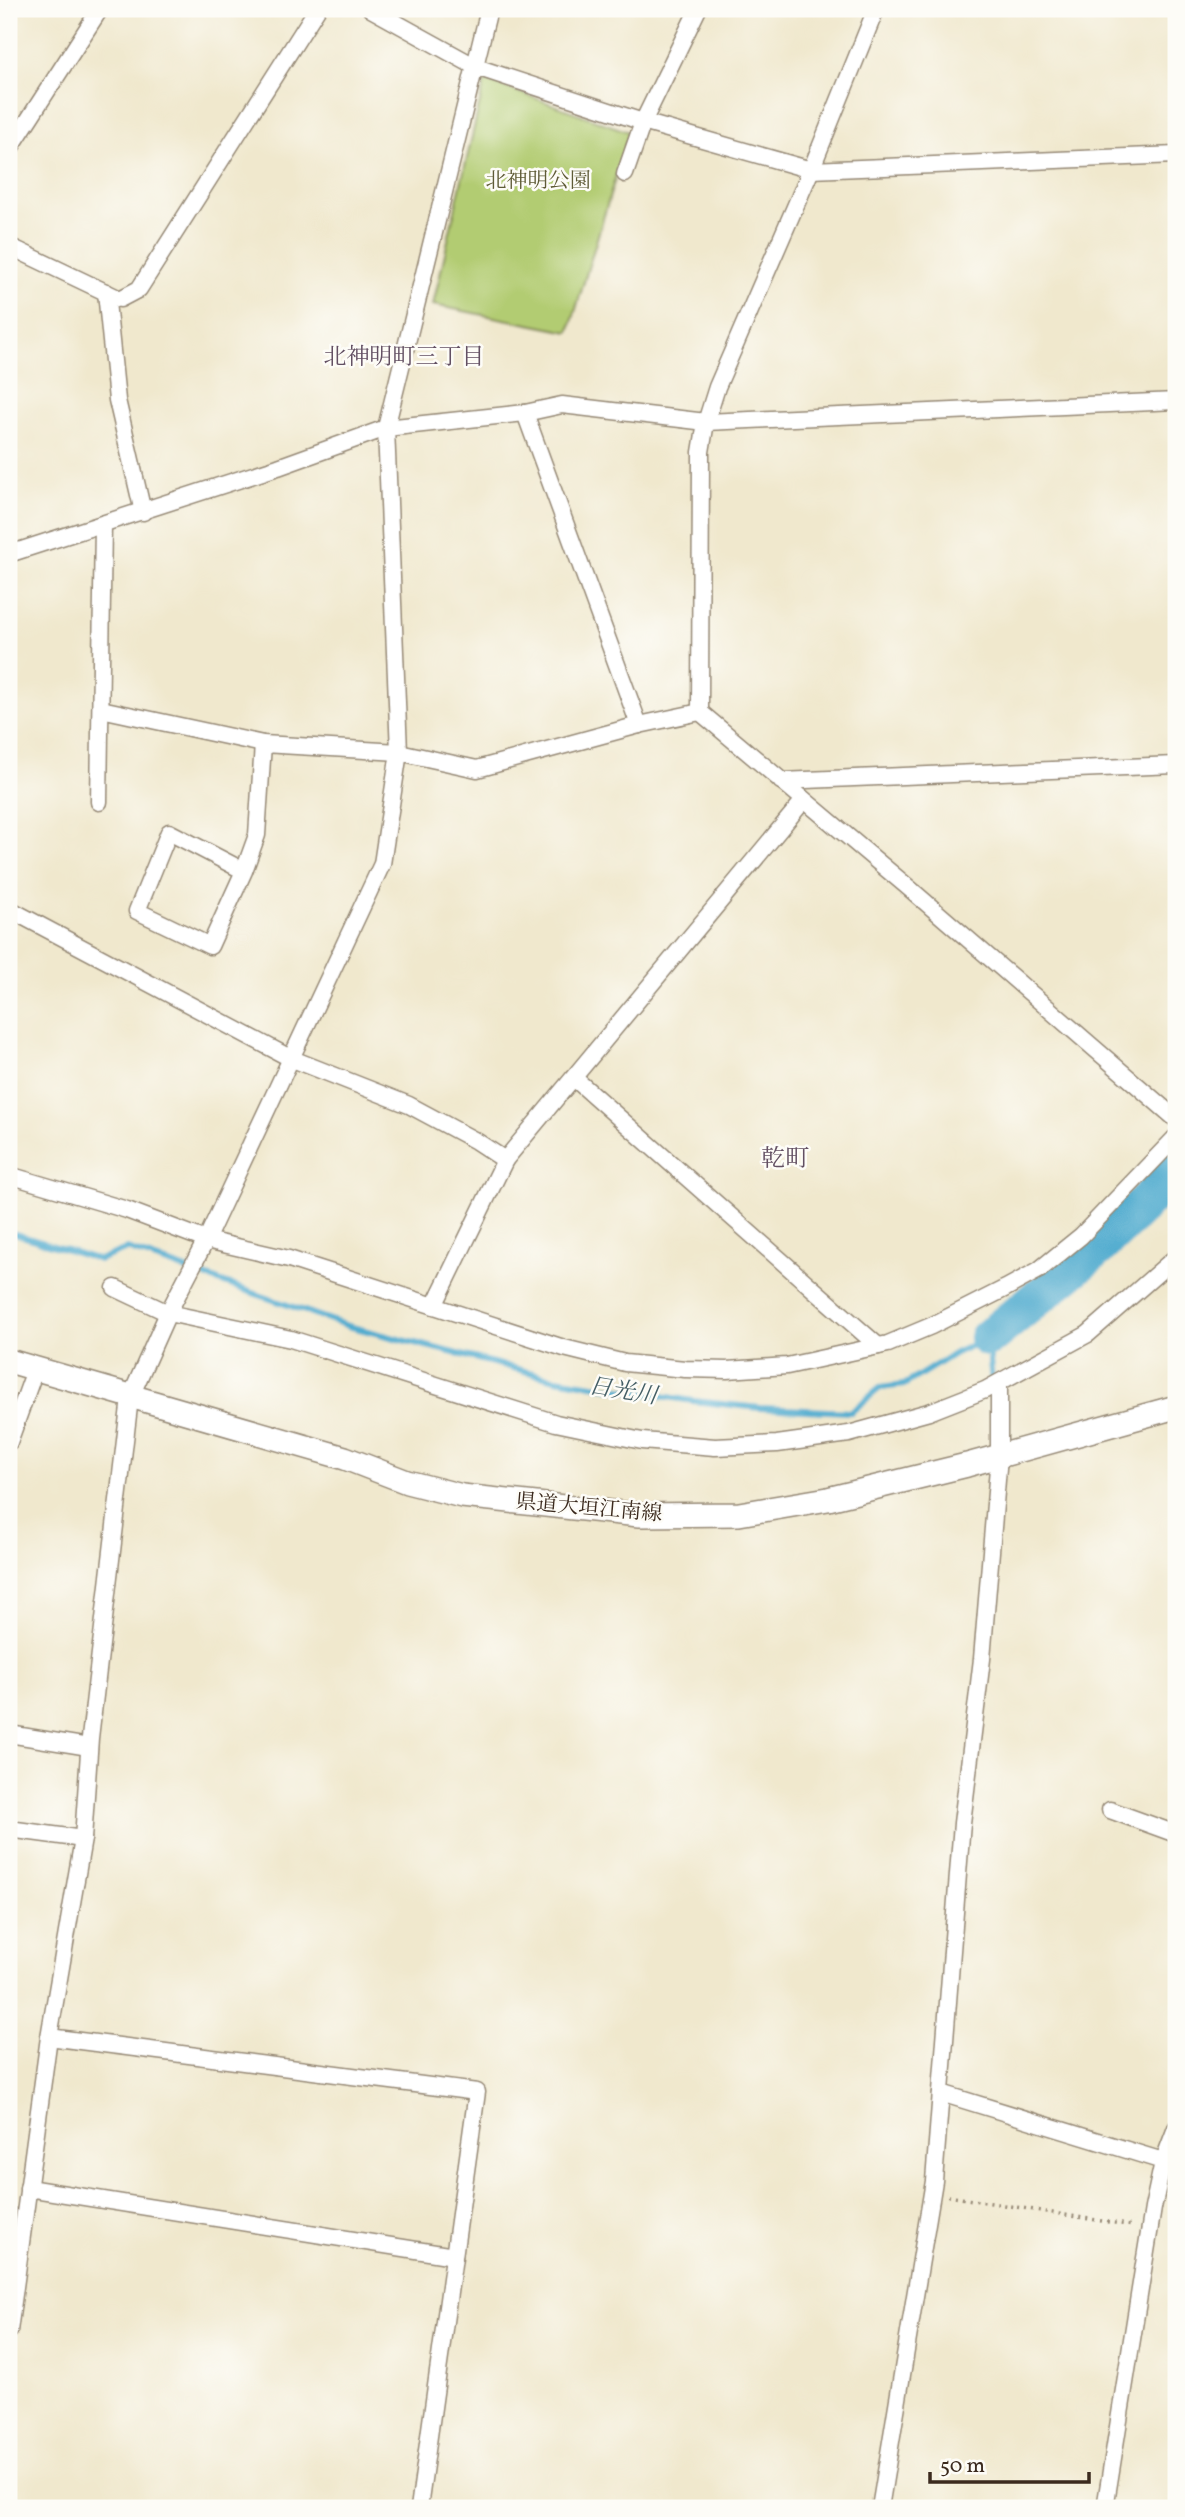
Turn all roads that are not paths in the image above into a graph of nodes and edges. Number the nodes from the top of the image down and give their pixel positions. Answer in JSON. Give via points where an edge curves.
{"nodes":[{"id":1,"x":100,"y":9,"type":"edge"},
{"id":2,"x":317,"y":9,"type":"edge"},
{"id":3,"x":371,"y":9,"type":"edge"},
{"id":4,"x":489,"y":9,"type":"edge"},
{"id":5,"x":698,"y":9,"type":"edge"},
{"id":6,"x":876,"y":9,"type":"edge"},
{"id":7,"x":476,"y":67,"type":"junction"},
{"id":8,"x":643,"y":122,"type":"junction"},
{"id":9,"x":9,"y":150,"type":"edge"},
{"id":10,"x":1176,"y":155,"type":"edge"},
{"id":11,"x":811,"y":170,"type":"junction"},
{"id":12,"x":625,"y":174,"type":"dead end"},
{"id":13,"x":9,"y":246,"type":"edge"},
{"id":14,"x":106,"y":292,"type":"junction"},
{"id":15,"x":1176,"y":401,"type":"edge"},
{"id":16,"x":525,"y":413,"type":"junction"},
{"id":17,"x":706,"y":422,"type":"junction"},
{"id":18,"x":386,"y":428,"type":"junction"},
{"id":19,"x":144,"y":512,"type":"junction"},
{"id":20,"x":103,"y":524,"type":"junction"},
{"id":21,"x":9,"y":554,"type":"edge"},
{"id":22,"x":101,"y":709,"type":"junction"},
{"id":23,"x":700,"y":712,"type":"junction"},
{"id":24,"x":639,"y":725,"type":"junction"},
{"id":25,"x":263,"y":744,"type":"junction"},
{"id":26,"x":399,"y":752,"type":"junction"},
{"id":27,"x":1176,"y":765,"type":"edge"},
{"id":28,"x":781,"y":781,"type":"junction"},
{"id":29,"x":804,"y":800,"type":"junction"},
{"id":30,"x":100,"y":802,"type":"dead end"},
{"id":31,"x":244,"y":871,"type":"junction"},
{"id":32,"x":9,"y":909,"type":"edge"},
{"id":33,"x":290,"y":1058,"type":"junction"},
{"id":34,"x":574,"y":1077,"type":"junction"},
{"id":35,"x":1176,"y":1119,"type":"edge"},
{"id":36,"x":1176,"y":1137,"type":"edge"},
{"id":37,"x":505,"y":1160,"type":"junction"},
{"id":38,"x":9,"y":1175,"type":"edge"},
{"id":39,"x":205,"y":1242,"type":"junction"},
{"id":40,"x":1176,"y":1257,"type":"edge"},
{"id":41,"x":115,"y":1288,"type":"dead end"},
{"id":42,"x":434,"y":1306,"type":"junction"},
{"id":43,"x":170,"y":1310,"type":"junction"},
{"id":44,"x":878,"y":1346,"type":"junction"},
{"id":45,"x":9,"y":1361,"type":"edge"},
{"id":46,"x":35,"y":1370,"type":"junction"},
{"id":47,"x":999,"y":1383,"type":"junction"},
{"id":48,"x":130,"y":1398,"type":"junction"},
{"id":49,"x":1176,"y":1407,"type":"edge"},
{"id":50,"x":9,"y":1442,"type":"edge"},
{"id":51,"x":999,"y":1456,"type":"junction"},
{"id":52,"x":9,"y":1734,"type":"edge"},
{"id":53,"x":89,"y":1747,"type":"junction"},
{"id":54,"x":1110,"y":1810,"type":"dead end"},
{"id":55,"x":9,"y":1829,"type":"edge"},
{"id":56,"x":1176,"y":1835,"type":"edge"},
{"id":57,"x":83,"y":1839,"type":"junction"},
{"id":58,"x":50,"y":2037,"type":"junction"},
{"id":59,"x":941,"y":2092,"type":"junction"},
{"id":60,"x":1176,"y":2128,"type":"edge"},
{"id":61,"x":1170,"y":2164,"type":"edge"},
{"id":62,"x":27,"y":2194,"type":"junction"},
{"id":63,"x":9,"y":2197,"type":"edge"},
{"id":64,"x":454,"y":2256,"type":"junction"},
{"id":65,"x":9,"y":2331,"type":"edge"},
{"id":66,"x":419,"y":2508,"type":"edge"},
{"id":67,"x":880,"y":2508,"type":"edge"},
{"id":68,"x":1105,"y":2508,"type":"edge"}],
"edges":[{"from":1,"to":9,"type":"street"},
{"from":2,"to":14,"type":"street","via":[[139,289],[120,299]]},
{"from":3,"to":7,"type":"street"},
{"from":4,"to":7,"type":"street"},
{"from":5,"to":8,"type":"street"},
{"from":6,"to":11,"type":"street"},
{"from":7,"to":8,"type":"street"},
{"from":7,"to":18,"type":"street"},
{"from":8,"to":11,"type":"street"},
{"from":8,"to":12,"type":"street"},
{"from":10,"to":11,"type":"street"},
{"from":11,"to":17,"type":"street"},
{"from":13,"to":14,"type":"street"},
{"from":14,"to":19,"type":"street","via":[[117,401]]},
{"from":15,"to":17,"type":"street"},
{"from":16,"to":17,"type":"street","via":[[562,405]]},
{"from":16,"to":18,"type":"street"},
{"from":16,"to":24,"type":"street"},
{"from":17,"to":23,"type":"street","via":[[701,452]]},
{"from":18,"to":19,"type":"street"},
{"from":18,"to":26,"type":"street"},
{"from":19,"to":20,"type":"street"},
{"from":20,"to":21,"type":"street"},
{"from":20,"to":22,"type":"street"},
{"from":22,"to":25,"type":"street"},
{"from":22,"to":30,"type":"street"},
{"from":23,"to":24,"type":"street"},
{"from":23,"to":28,"type":"street"},
{"from":24,"to":26,"type":"street","via":[[477,769]]},
{"from":25,"to":26,"type":"street"},
{"from":25,"to":31,"type":"street","via":[[257,835]]},
{"from":26,"to":33,"type":"street","via":[[382,864]]},
{"from":27,"to":28,"type":"street"},
{"from":28,"to":29,"type":"street"},
{"from":29,"to":34,"type":"street"},
{"from":29,"to":35,"type":"street"},
{"from":31,"to":31,"type":"street","via":[[211,946],[137,911],[169,832]]},
{"from":32,"to":33,"type":"street"},
{"from":33,"to":37,"type":"street","via":[[409,1105]]},
{"from":33,"to":39,"type":"street"},
{"from":34,"to":37,"type":"street"},
{"from":34,"to":44,"type":"street"},
{"from":36,"to":44,"type":"street","via":[[1081,1236],[1039,1270],[931,1326]]},
{"from":37,"to":42,"type":"street"},
{"from":38,"to":39,"type":"street","via":[[127,1210]]},
{"from":39,"to":42,"type":"street","via":[[289,1259]]},
{"from":39,"to":43,"type":"street"},
{"from":40,"to":47,"type":"street","via":[[1088,1334]]},
{"from":41,"to":43,"type":"street"},
{"from":42,"to":44,"type":"street","via":[[576,1351],[625,1363],[685,1369],[788,1366]]},
{"from":43,"to":47,"type":"street","via":[[292,1339],[556,1423],[642,1441],[715,1447],[849,1434],[929,1412]]},
{"from":43,"to":48,"type":"street"},
{"from":45,"to":46,"type":"main road","name":"県道大垣江南線"},
{"from":46,"to":48,"type":"main road","name":"県道大垣江南線"},
{"from":46,"to":50,"type":"street"},
{"from":47,"to":51,"type":"street"},
{"from":48,"to":51,"type":"main road","name":"県道大垣江南線","via":[[462,1496],[639,1515],[738,1514],[816,1502]]},
{"from":48,"to":53,"type":"street"},
{"from":49,"to":51,"type":"main road","name":"県道大垣江南線"},
{"from":51,"to":59,"type":"street","via":[[962,1823]]},
{"from":52,"to":53,"type":"street"},
{"from":53,"to":57,"type":"street"},
{"from":54,"to":56,"type":"street"},
{"from":55,"to":57,"type":"street"},
{"from":57,"to":58,"type":"street"},
{"from":58,"to":62,"type":"street"},
{"from":58,"to":64,"type":"street","via":[[477,2092]]},
{"from":59,"to":61,"type":"street"},
{"from":59,"to":67,"type":"street","via":[[932,2194]]},
{"from":60,"to":61,"type":"street"},
{"from":61,"to":68,"type":"street","via":[[1149,2228]]},
{"from":62,"to":63,"type":"street"},
{"from":62,"to":64,"type":"street"},
{"from":62,"to":65,"type":"street"},
{"from":64,"to":66,"type":"street"}]}
